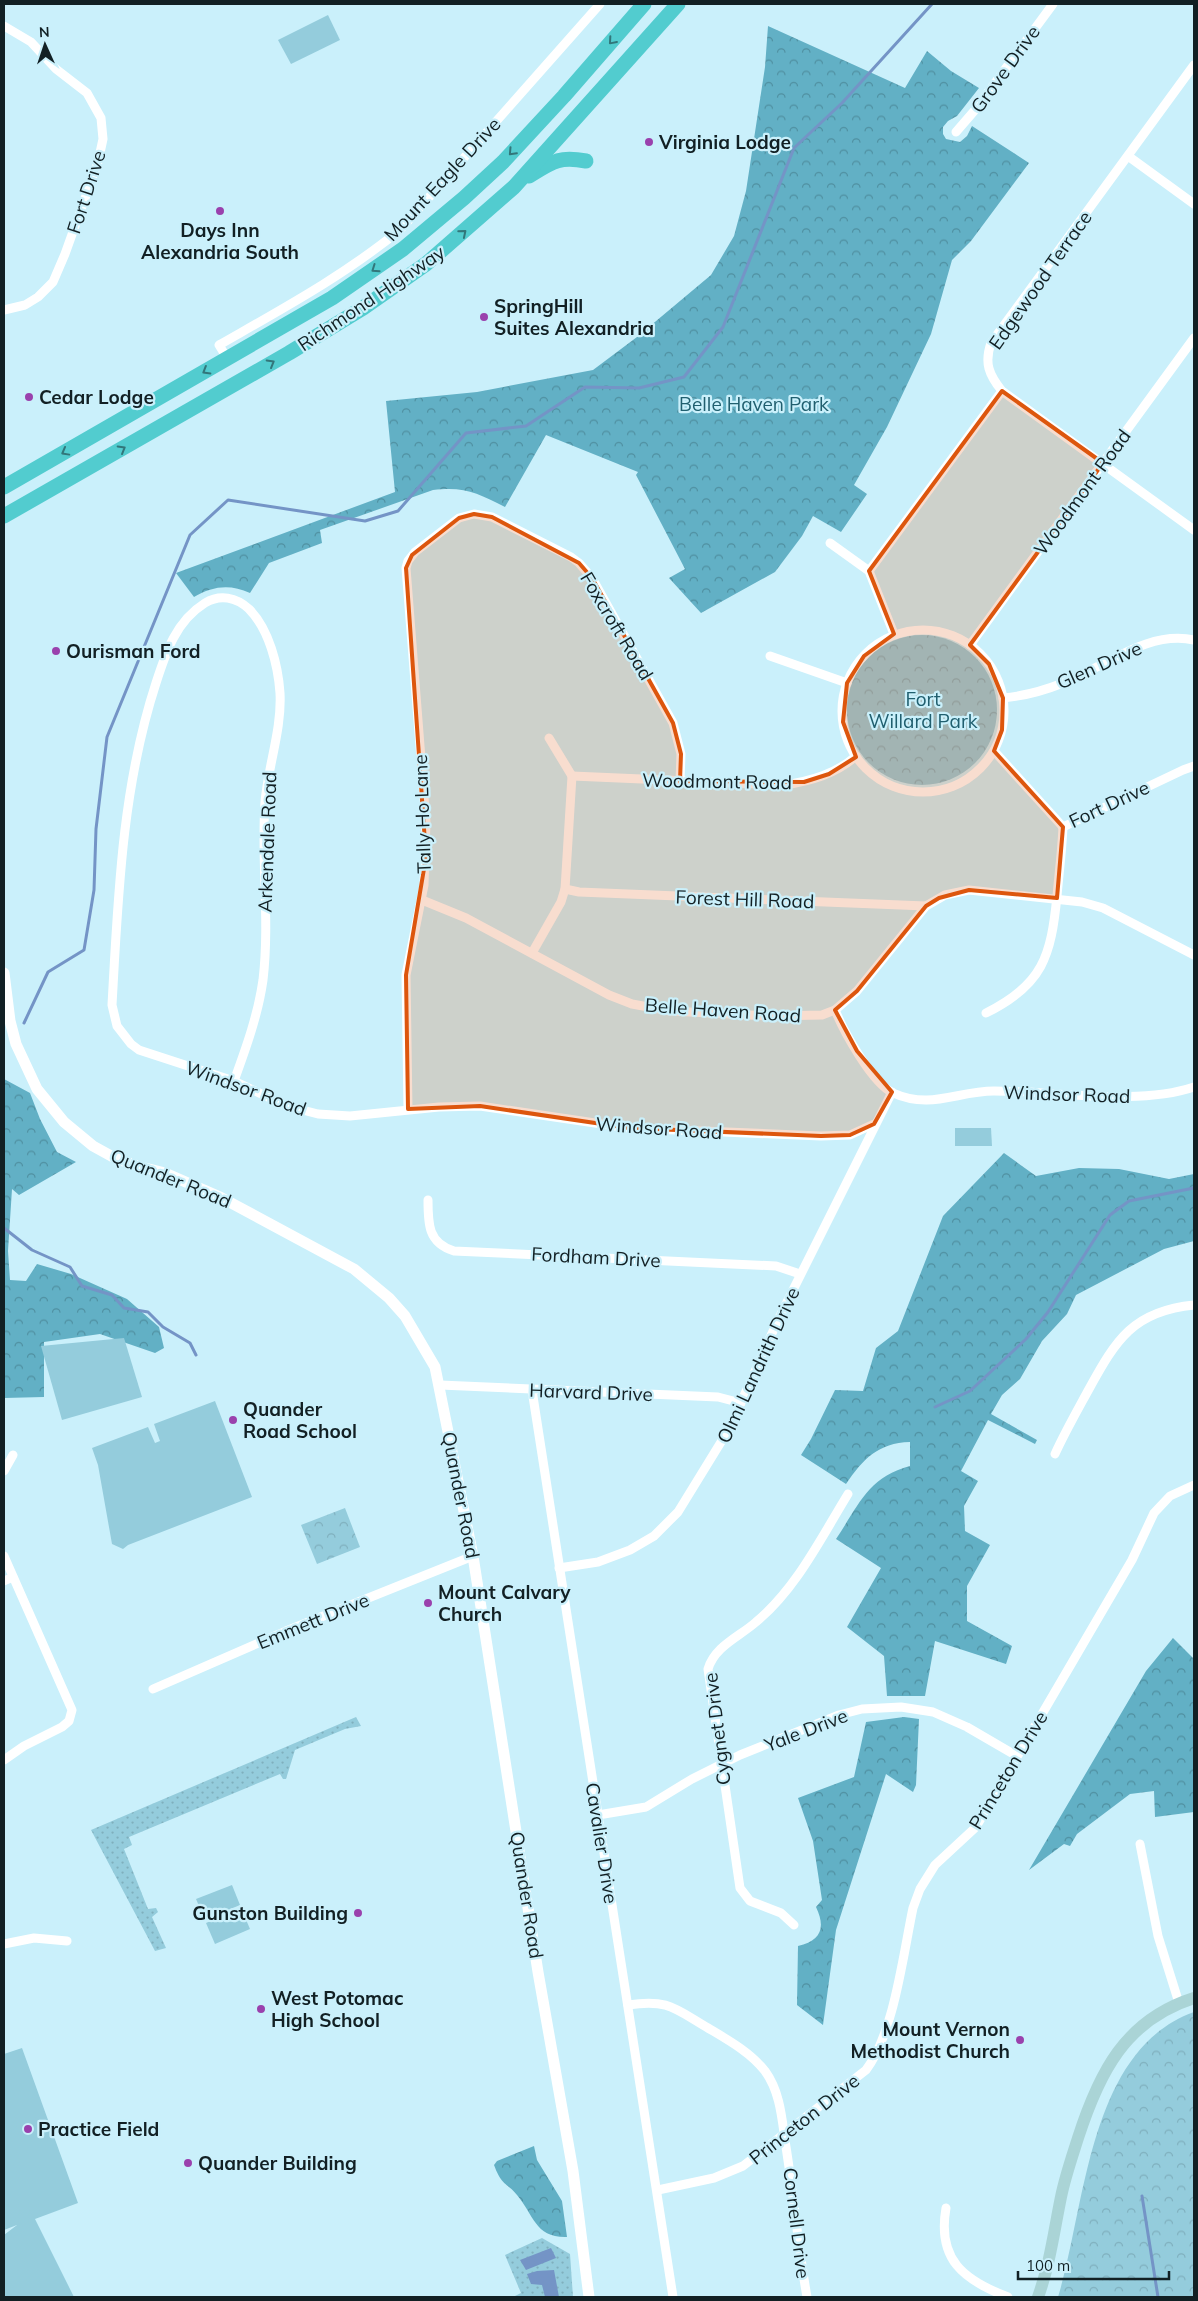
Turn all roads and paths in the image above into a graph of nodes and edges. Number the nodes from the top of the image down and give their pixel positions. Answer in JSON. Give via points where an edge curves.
{"nodes":[{"id":1,"x":600,"y":4,"type":"edge"},
{"id":2,"x":644,"y":4,"type":"edge"},
{"id":3,"x":678,"y":4,"type":"edge"},
{"id":4,"x":1052,"y":4,"type":"edge"},
{"id":5,"x":4,"y":26,"type":"edge"},
{"id":6,"x":1194,"y":64,"type":"edge"},
{"id":7,"x":956,"y":132,"type":"dead end"},
{"id":8,"x":1128,"y":156,"type":"junction"},
{"id":9,"x":586,"y":161,"type":"dead end"},
{"id":10,"x":514,"y":187,"type":"junction"},
{"id":11,"x":1194,"y":204,"type":"edge"},
{"id":12,"x":4,"y":310,"type":"edge"},
{"id":13,"x":1194,"y":338,"type":"edge"},
{"id":14,"x":227,"y":358,"type":"junction"},
{"id":15,"x":1002,"y":391,"type":"junction"},
{"id":16,"x":1103,"y":463,"type":"junction"},
{"id":17,"x":4,"y":487,"type":"edge"},
{"id":18,"x":4,"y":516,"type":"edge"},
{"id":19,"x":1194,"y":530,"type":"edge"},
{"id":20,"x":440,"y":533,"type":"joint"},
{"id":21,"x":830,"y":543,"type":"dead end"},
{"id":22,"x":869,"y":571,"type":"junction"},
{"id":23,"x":248,"y":608,"type":"joint"},
{"id":24,"x":894,"y":634,"type":"junction"},
{"id":25,"x":1194,"y":640,"type":"edge"},
{"id":26,"x":970,"y":645,"type":"junction"},
{"id":27,"x":770,"y":656,"type":"dead end"},
{"id":28,"x":847,"y":683,"type":"junction"},
{"id":29,"x":1003,"y":698,"type":"junction"},
{"id":30,"x":549,"y":738,"type":"dead end"},
{"id":31,"x":994,"y":751,"type":"junction"},
{"id":32,"x":856,"y":756,"type":"junction"},
{"id":33,"x":1194,"y":766,"type":"edge"},
{"id":34,"x":572,"y":776,"type":"junction"},
{"id":35,"x":680,"y":781,"type":"junction"},
{"id":36,"x":1063,"y":827,"type":"junction"},
{"id":37,"x":565,"y":890,"type":"junction"},
{"id":38,"x":1057,"y":898,"type":"junction"},
{"id":39,"x":422,"y":900,"type":"junction"},
{"id":40,"x":926,"y":906,"type":"junction"},
{"id":41,"x":532,"y":953,"type":"junction"},
{"id":42,"x":1194,"y":955,"type":"edge"},
{"id":43,"x":4,"y":973,"type":"edge"},
{"id":44,"x":835,"y":1010,"type":"junction"},
{"id":45,"x":986,"y":1013,"type":"dead end"},
{"id":46,"x":234,"y":1081,"type":"junction"},
{"id":47,"x":1194,"y":1087,"type":"edge"},
{"id":48,"x":892,"y":1092,"type":"junction"},
{"id":49,"x":408,"y":1109,"type":"junction"},
{"id":50,"x":874,"y":1124,"type":"junction"},
{"id":51,"x":428,"y":1200,"type":"dead end"},
{"id":52,"x":800,"y":1274,"type":"junction"},
{"id":53,"x":1194,"y":1305,"type":"edge"},
{"id":54,"x":440,"y":1386,"type":"junction"},
{"id":55,"x":532,"y":1390,"type":"junction"},
{"id":56,"x":742,"y":1403,"type":"junction"},
{"id":57,"x":1055,"y":1454,"type":"dead end"},
{"id":58,"x":13,"y":1455,"type":"dead end"},
{"id":59,"x":4,"y":1471,"type":"edge"},
{"id":60,"x":1194,"y":1485,"type":"edge"},
{"id":61,"x":848,"y":1494,"type":"dead end"},
{"id":62,"x":4,"y":1556,"type":"edge"},
{"id":63,"x":473,"y":1556,"type":"junction"},
{"id":64,"x":559,"y":1568,"type":"junction"},
{"id":65,"x":13,"y":1577,"type":"junction"},
{"id":66,"x":4,"y":1581,"type":"edge"},
{"id":67,"x":153,"y":1689,"type":"dead end"},
{"id":68,"x":72,"y":1710,"type":"junction"},
{"id":69,"x":81,"y":1711,"type":"dead end"},
{"id":70,"x":1018,"y":1756,"type":"junction"},
{"id":71,"x":4,"y":1760,"type":"edge"},
{"id":72,"x":720,"y":1765,"type":"junction"},
{"id":73,"x":598,"y":1816,"type":"junction"},
{"id":74,"x":1140,"y":1844,"type":"dead end"},
{"id":75,"x":794,"y":1925,"type":"dead end"},
{"id":76,"x":67,"y":1941,"type":"dead end"},
{"id":77,"x":4,"y":1944,"type":"edge"},
{"id":78,"x":1194,"y":1998,"type":"edge"},
{"id":79,"x":1179,"y":2002,"type":"junction"},
{"id":80,"x":628,"y":2005,"type":"junction"},
{"id":81,"x":784,"y":2136,"type":"junction"},
{"id":82,"x":658,"y":2190,"type":"junction"},
{"id":83,"x":946,"y":2208,"type":"dead end"},
{"id":84,"x":588,"y":2297,"type":"edge"},
{"id":85,"x":673,"y":2297,"type":"edge"},
{"id":86,"x":807,"y":2297,"type":"edge"},
{"id":87,"x":1008,"y":2297,"type":"edge"},
{"id":88,"x":1038,"y":2297,"type":"edge"}],
"edges":[{"from":1,"to":14,"type":"street","name":"Mount Eagle Drive","via":[[400,229],[342,274],[219,345]]},
{"from":2,"to":14,"type":"highway","name":"Richmond Highway","one_way":true,"via":[[503,162],[434,224],[332,298]]},
{"from":3,"to":10,"type":"highway","name":"Richmond Highway"},
{"from":4,"to":7,"type":"street","name":"Grove Drive"},
{"from":5,"to":12,"type":"street","name":"Fort Drive","via":[[31,42],[56,69],[87,93],[101,118],[103,138],[98,162],[53,282],[25,305]]},
{"from":6,"to":8,"type":"street","name":"Edgewood Terrace"},
{"from":8,"to":11,"type":"street"},
{"from":8,"to":15,"type":"street","name":"Edgewood Terrace","via":[[991,343],[988,370]]},
{"from":9,"to":10,"type":"highway","via":[[555,160]]},
{"from":18,"to":10,"type":"highway","name":"Richmond Highway","one_way":true,"via":[[363,308],[426,264]]},
{"from":13,"to":16,"type":"street","name":"Woodmont Road"},
{"from":14,"to":17,"type":"highway","name":"Richmond Highway","one_way":true},
{"from":15,"to":16,"type":"street"},
{"from":15,"to":22,"type":"street"},
{"from":16,"to":19,"type":"street"},
{"from":16,"to":26,"type":"street","name":"Woodmont Road"},
{"from":20,"to":35,"type":"street","name":"Foxcroft Road","via":[[468,515],[485,514],[580,563],[592,578],[673,723],[681,754]]},
{"from":20,"to":39,"type":"street","name":"Tally Ho Lane","via":[[412,554],[406,568],[426,822]]},
{"from":21,"to":22,"type":"street"},
{"from":22,"to":24,"type":"street"},
{"from":23,"to":46,"type":"street","name":"Arkendale Road","via":[[271,648],[278,676],[280,712],[265,804],[263,979],[248,1042]]},
{"from":23,"to":46,"type":"street","name":"Windsor Road","via":[[225,597],[208,601],[186,618],[166,654],[147,709],[133,767],[124,826],[112,1005],[117,1026],[139,1050]]},
{"from":24,"to":26,"type":"street","via":[[933,631]]},
{"from":24,"to":28,"type":"street","via":[[864,656]]},
{"from":25,"to":29,"type":"street","name":"Glen Drive","via":[[1178,638],[1151,642],[1064,683]]},
{"from":26,"to":29,"type":"street","via":[[989,664]]},
{"from":27,"to":28,"type":"street"},
{"from":28,"to":32,"type":"street","via":[[842,702],[843,722]]},
{"from":29,"to":31,"type":"street","via":[[1002,730]]},
{"from":30,"to":34,"type":"street"},
{"from":31,"to":32,"type":"street","via":[[963,781],[919,792],[884,782]]},
{"from":31,"to":36,"type":"street","name":"Fort Drive"},
{"from":32,"to":35,"type":"street","name":"Woodmont Road","via":[[829,774],[804,782],[772,785]]},
{"from":33,"to":36,"type":"street","name":"Fort Drive"},
{"from":34,"to":35,"type":"street","name":"Woodmont Road"},
{"from":34,"to":37,"type":"street"},
{"from":36,"to":38,"type":"street"},
{"from":37,"to":40,"type":"street","name":"Forest Hill Road"},
{"from":37,"to":41,"type":"street"},
{"from":38,"to":40,"type":"street","name":"Belle Haven Road","via":[[969,890],[945,895]]},
{"from":38,"to":42,"type":"street","name":"Belle Haven Road","via":[[1103,908]]},
{"from":38,"to":45,"type":"street","via":[[1052,940],[1039,970],[1018,994]]},
{"from":39,"to":41,"type":"street","name":"Belle Haven Road","via":[[466,918]]},
{"from":39,"to":49,"type":"street","name":"Tally Ho Lane","via":[[406,975]]},
{"from":40,"to":44,"type":"street","name":"Belle Haven Road","via":[[857,991]]},
{"from":41,"to":44,"type":"street","name":"Belle Haven Road","via":[[609,995],[654,1009],[808,1017]]},
{"from":43,"to":54,"type":"street","name":"Quander Road","via":[[16,1044],[37,1089],[64,1122],[93,1146],[113,1157],[165,1173],[220,1197],[354,1269],[405,1316],[429,1354]]},
{"from":44,"to":48,"type":"street","name":"Windsor Road","via":[[857,1051]]},
{"from":46,"to":49,"type":"street","name":"Windsor Road","via":[[287,1106],[318,1114],[350,1116]]},
{"from":47,"to":48,"type":"street","name":"Windsor Road","via":[[1142,1096],[992,1091],[932,1101]]},
{"from":48,"to":50,"type":"street","name":"Olmi Landrith Drive"},
{"from":49,"to":50,"type":"street","name":"Windsor Road","via":[[480,1106],[629,1128],[822,1136],[850,1135]]},
{"from":50,"to":52,"type":"street","name":"Olmi Landrith Drive"},
{"from":51,"to":52,"type":"street","name":"Fordham Drive","via":[[430,1233],[439,1244],[454,1251],[776,1266]]},
{"from":52,"to":56,"type":"street","name":"Olmi Landrith Drive"},
{"from":53,"to":57,"type":"street","via":[[1160,1313],[1132,1327],[1122,1336]]},
{"from":54,"to":55,"type":"street","name":"Harvard Drive"},
{"from":54,"to":63,"type":"street","name":"Quander Road"},
{"from":55,"to":56,"type":"street","name":"Harvard Drive","via":[[718,1397]]},
{"from":55,"to":64,"type":"street","name":"Cavalier Drive"},
{"from":56,"to":64,"type":"street","name":"Olmi Landrith Drive","via":[[705,1471],[678,1512],[661,1530],[639,1546],[617,1556]]},
{"from":58,"to":59,"type":"street"},
{"from":60,"to":70,"type":"street","name":"Princeton Drive","via":[[1170,1496],[1154,1512],[1132,1560]]},
{"from":61,"to":72,"type":"street","name":"Cygnet Drive","via":[[782,1596],[759,1620],[720,1648],[710,1660],[707,1678]]},
{"from":62,"to":65,"type":"street"},
{"from":63,"to":67,"type":"street","name":"Emmett Drive","via":[[286,1631]]},
{"from":63,"to":84,"type":"street","name":"Quander Road","via":[[573,2172]]},
{"from":64,"to":73,"type":"street","name":"Cavalier Drive"},
{"from":65,"to":66,"type":"street"},
{"from":65,"to":68,"type":"street"},
{"from":68,"to":69,"type":"street"},
{"from":68,"to":71,"type":"street","via":[[69,1721]]},
{"from":70,"to":72,"type":"street","name":"Yale Drive","via":[[947,1717],[917,1709],[885,1706],[839,1715]]},
{"from":70,"to":81,"type":"street","name":"Princeton Drive","via":[[976,1827],[935,1865],[920,1889],[886,2033],[875,2059],[858,2079]]},
{"from":72,"to":73,"type":"street","name":"Yale Drive","via":[[646,1807]]},
{"from":72,"to":75,"type":"street","name":"Cygnet Drive","via":[[740,1888],[750,1900],[781,1913]]},
{"from":73,"to":80,"type":"street","name":"Cavalier Drive"},
{"from":74,"to":79,"type":"street","via":[[1158,1936]]},
{"from":76,"to":77,"type":"street","via":[[34,1938]]},
{"from":78,"to":79,"type":"main road"},
{"from":79,"to":88,"type":"main road","via":[[1134,2032],[1098,2082],[1065,2178],[1049,2263]]},
{"from":80,"to":81,"type":"street","name":"Cornell Drive","via":[[665,2004],[750,2056],[765,2071],[778,2096]]},
{"from":80,"to":82,"type":"street","name":"Cavalier Drive"},
{"from":81,"to":82,"type":"street","name":"Princeton Drive","via":[[732,2172]]},
{"from":81,"to":86,"type":"street","name":"Cornell Drive"},
{"from":82,"to":85,"type":"street","name":"Cavalier Drive"},
{"from":83,"to":87,"type":"street","via":[[946,2246],[956,2265],[972,2281]]}]}
